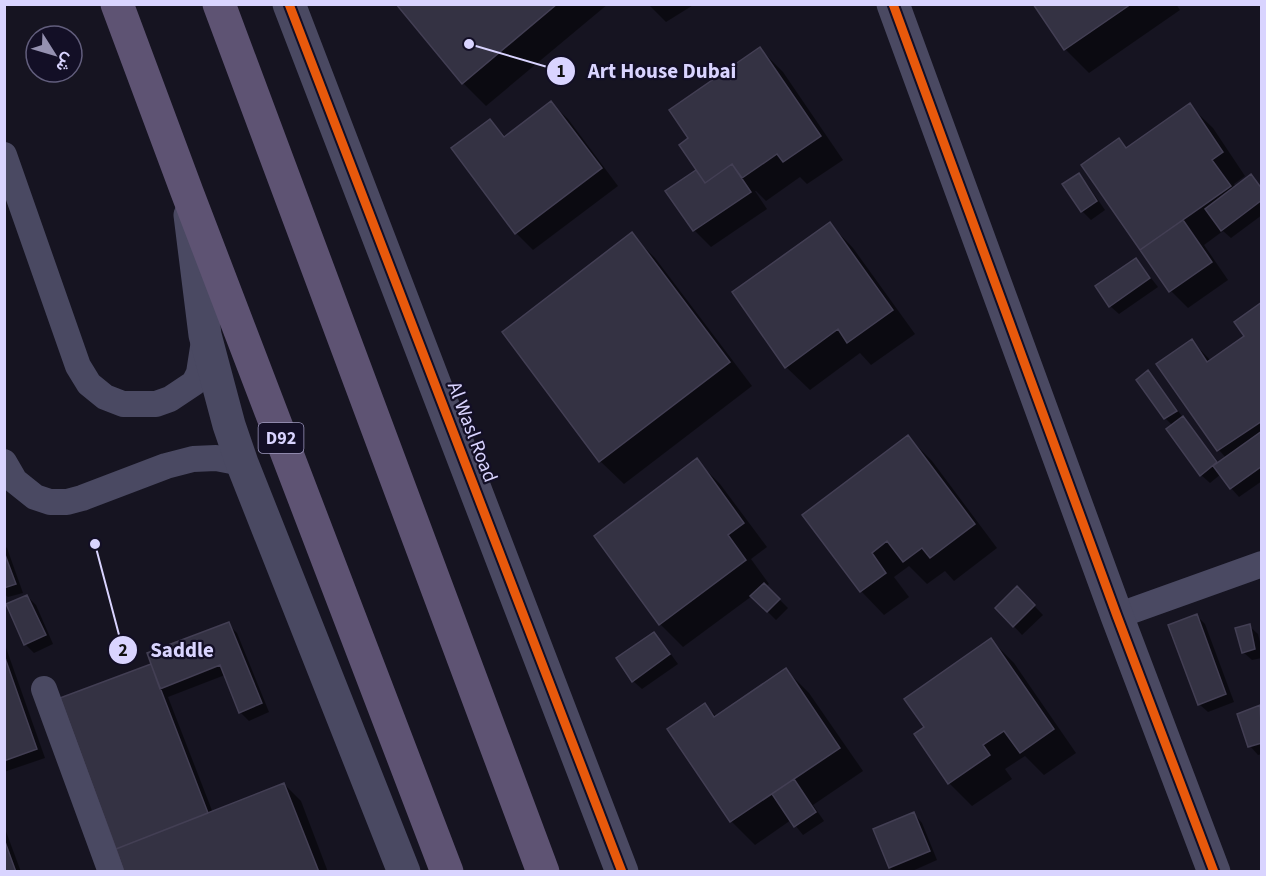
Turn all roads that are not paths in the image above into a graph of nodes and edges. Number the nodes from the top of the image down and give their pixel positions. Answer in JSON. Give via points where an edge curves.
{"nodes":[{"id":1,"x":117,"y":4,"type":"edge"},
{"id":2,"x":219,"y":4,"type":"edge"},
{"id":3,"x":289,"y":4,"type":"edge"},
{"id":4,"x":893,"y":4,"type":"edge"},
{"id":5,"x":4,"y":155,"type":"edge"},
{"id":6,"x":187,"y":192,"type":"junction"},
{"id":7,"x":204,"y":335,"type":"junction"},
{"id":8,"x":4,"y":462,"type":"edge"},
{"id":9,"x":242,"y":463,"type":"junction"},
{"id":10,"x":1262,"y":564,"type":"edge"},
{"id":11,"x":1117,"y":616,"type":"junction"},
{"id":12,"x":44,"y":689,"type":"dead end"},
{"id":13,"x":111,"y":872,"type":"edge"},
{"id":14,"x":404,"y":872,"type":"edge"},
{"id":15,"x":447,"y":872,"type":"edge"},
{"id":16,"x":543,"y":872,"type":"edge"},
{"id":17,"x":622,"y":872,"type":"edge"},
{"id":18,"x":1214,"y":872,"type":"edge"}],
"edges":[{"from":1,"to":6,"type":"main road","number":"D92"},
{"from":2,"to":16,"type":"main road"},
{"from":3,"to":17,"type":"street","name":"Al Wasl Road"},
{"from":4,"to":11,"type":"street"},
{"from":5,"to":7,"type":"lane","via":[[78,366],[89,384],[105,397],[123,404],[156,404],[170,399],[194,383]]},
{"from":6,"to":7,"type":"street"},
{"from":6,"to":15,"type":"main road","number":"D92"},
{"from":7,"to":9,"type":"street"},
{"from":8,"to":9,"type":"lane","via":[[15,482],[35,497],[50,502],[81,498],[194,459]]},
{"from":9,"to":14,"type":"street"},
{"from":10,"to":11,"type":"lane"},
{"from":11,"to":18,"type":"street"},
{"from":12,"to":13,"type":"lane"}]}
